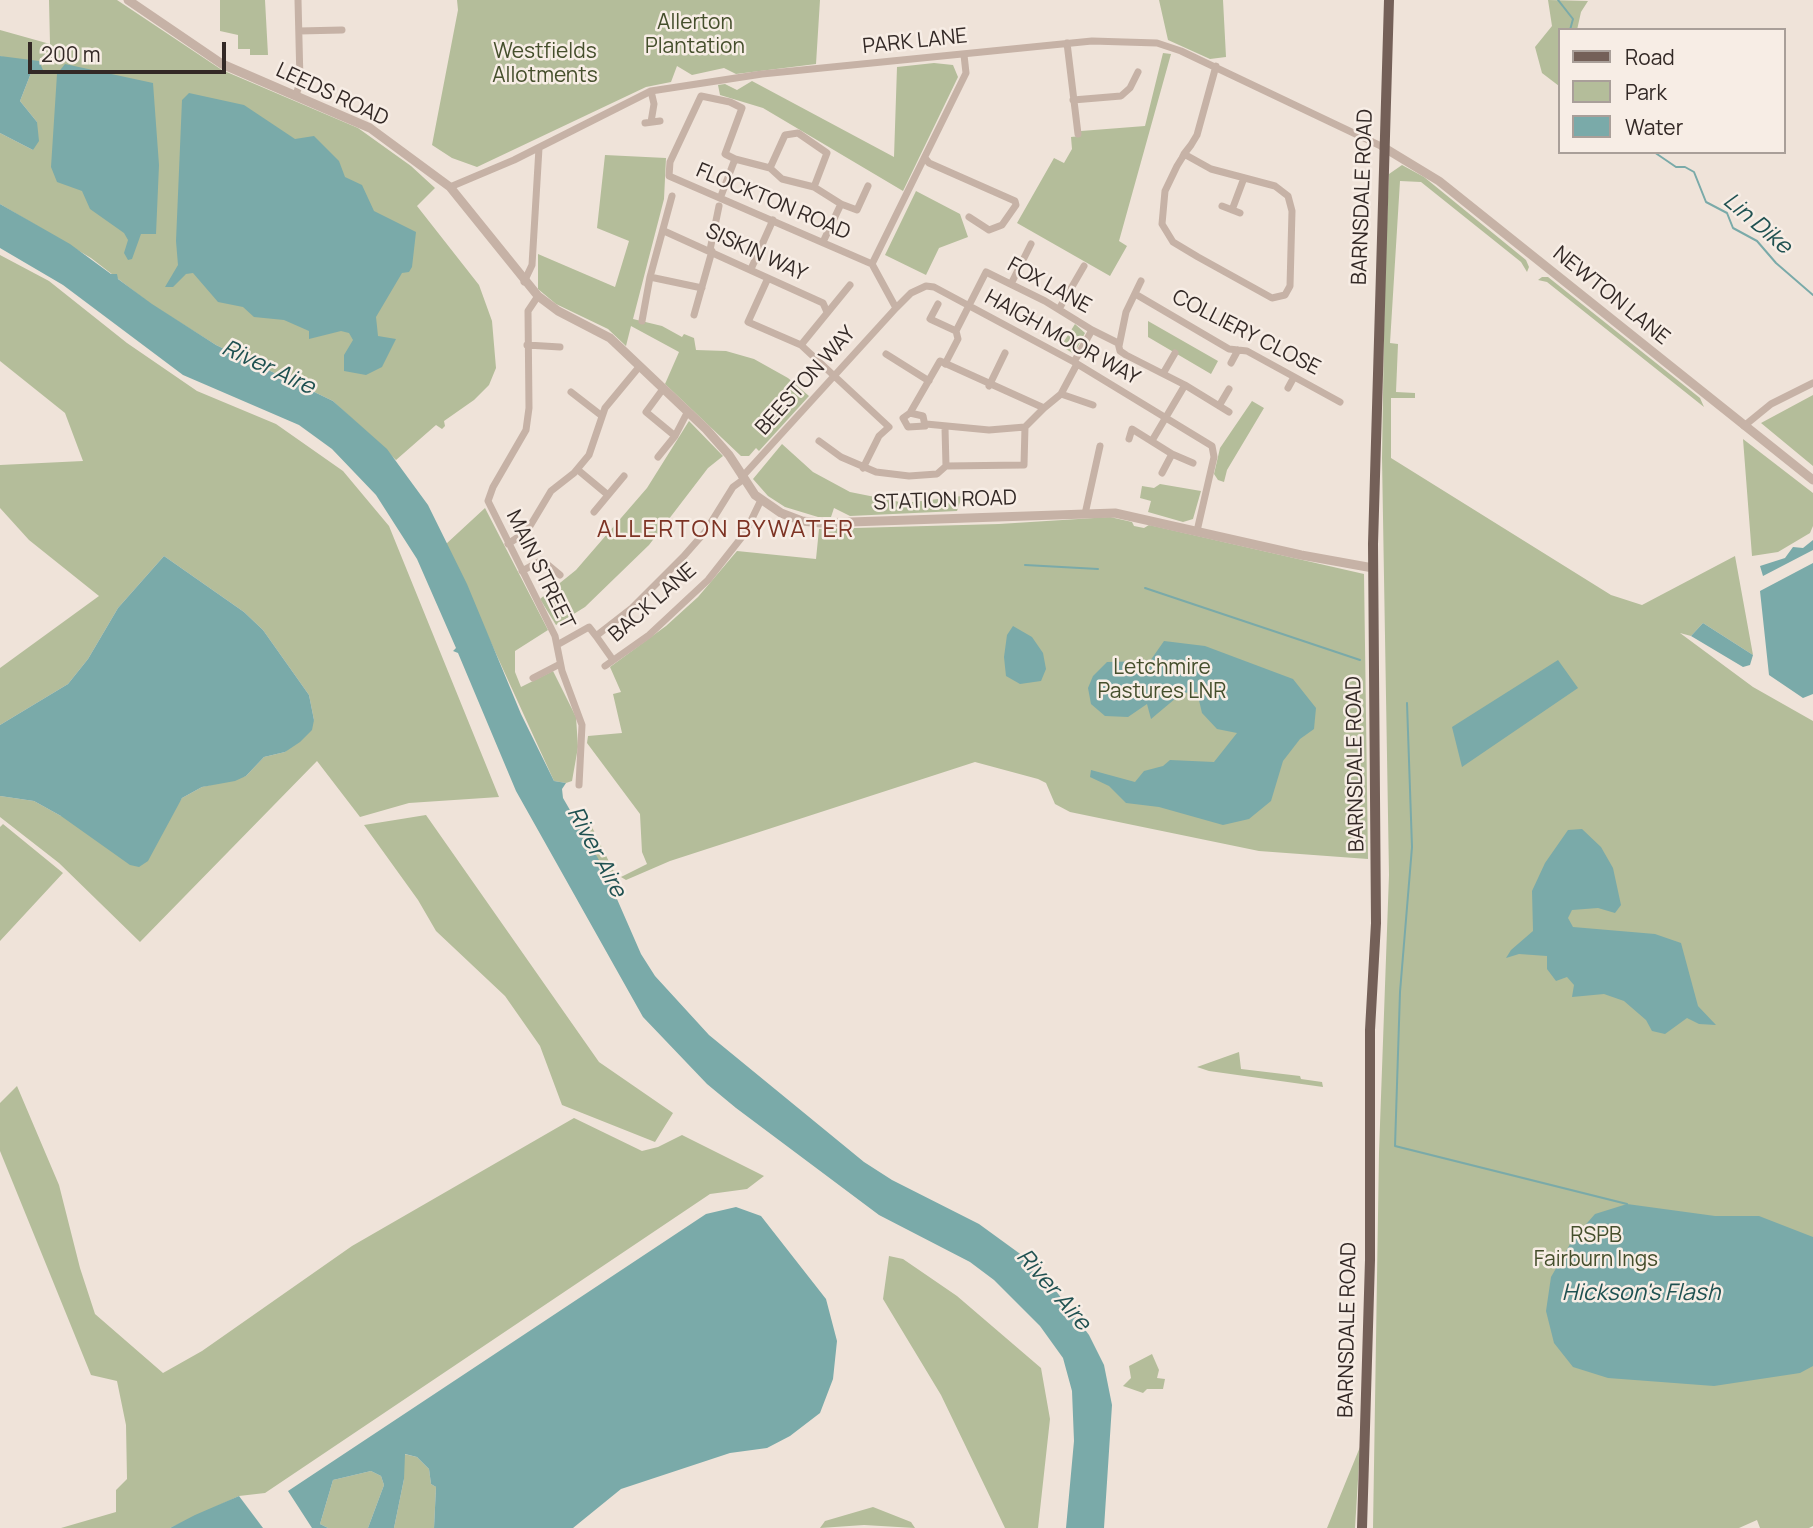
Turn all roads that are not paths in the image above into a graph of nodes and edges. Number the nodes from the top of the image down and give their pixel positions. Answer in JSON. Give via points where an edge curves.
{"nodes":[{"id":1,"x":128,"y":0,"type":"edge"},
{"id":2,"x":298,"y":0,"type":"edge"},
{"id":3,"x":1389,"y":0,"type":"edge"},
{"id":4,"x":342,"y":30,"type":"dead end"},
{"id":5,"x":299,"y":31,"type":"junction"},
{"id":6,"x":1068,"y":43,"type":"junction"},
{"id":7,"x":964,"y":55,"type":"junction"},
{"id":8,"x":1216,"y":66,"type":"junction"},
{"id":9,"x":1138,"y":72,"type":"dead end"},
{"id":10,"x":652,"y":91,"type":"junction"},
{"id":11,"x":296,"y":96,"type":"junction"},
{"id":12,"x":1073,"y":100,"type":"junction"},
{"id":13,"x":652,"y":122,"type":"dead end"},
{"id":14,"x":1078,"y":134,"type":"dead end"},
{"id":15,"x":1383,"y":147,"type":"junction"},
{"id":16,"x":539,"y":148,"type":"junction"},
{"id":17,"x":1184,"y":154,"type":"junction"},
{"id":18,"x":925,"y":158,"type":"junction"},
{"id":19,"x":735,"y":159,"type":"junction"},
{"id":20,"x":770,"y":168,"type":"junction"},
{"id":21,"x":669,"y":176,"type":"junction"},
{"id":22,"x":1244,"y":178,"type":"junction"},
{"id":23,"x":868,"y":186,"type":"dead end"},
{"id":24,"x":450,"y":187,"type":"junction"},
{"id":25,"x":669,"y":187,"type":"dead end"},
{"id":26,"x":814,"y":187,"type":"junction"},
{"id":27,"x":673,"y":196,"type":"dead end"},
{"id":28,"x":721,"y":196,"type":"junction"},
{"id":29,"x":841,"y":204,"type":"junction"},
{"id":30,"x":719,"y":206,"type":"dead end"},
{"id":31,"x":1222,"y":206,"type":"dead end"},
{"id":32,"x":1232,"y":210,"type":"junction"},
{"id":33,"x":1240,"y":213,"type":"dead end"},
{"id":34,"x":969,"y":217,"type":"dead end"},
{"id":35,"x":773,"y":220,"type":"junction"},
{"id":36,"x":664,"y":231,"type":"junction"},
{"id":37,"x":822,"y":242,"type":"junction"},
{"id":38,"x":1031,"y":244,"type":"dead end"},
{"id":39,"x":711,"y":250,"type":"junction"},
{"id":40,"x":872,"y":264,"type":"junction"},
{"id":41,"x":1084,"y":266,"type":"dead end"},
{"id":42,"x":751,"y":269,"type":"junction"},
{"id":43,"x":650,"y":277,"type":"junction"},
{"id":44,"x":768,"y":278,"type":"junction"},
{"id":45,"x":1141,"y":281,"type":"dead end"},
{"id":46,"x":524,"y":282,"type":"junction"},
{"id":47,"x":1010,"y":284,"type":"junction"},
{"id":48,"x":850,"y":285,"type":"dead end"},
{"id":49,"x":702,"y":288,"type":"junction"},
{"id":50,"x":1137,"y":295,"type":"junction"},
{"id":51,"x":538,"y":296,"type":"junction"},
{"id":52,"x":938,"y":304,"type":"dead end"},
{"id":53,"x":969,"y":307,"type":"junction"},
{"id":54,"x":895,"y":308,"type":"junction"},
{"id":55,"x":1059,"y":309,"type":"junction"},
{"id":56,"x":827,"y":312,"type":"junction"},
{"id":57,"x":694,"y":315,"type":"dead end"},
{"id":58,"x":642,"y":320,"type":"dead end"},
{"id":59,"x":1092,"y":330,"type":"junction"},
{"id":60,"x":956,"y":331,"type":"junction"},
{"id":61,"x":527,"y":345,"type":"junction"},
{"id":62,"x":802,"y":345,"type":"junction"},
{"id":63,"x":1119,"y":346,"type":"junction"},
{"id":64,"x":560,"y":347,"type":"dead end"},
{"id":65,"x":1238,"y":350,"type":"junction"},
{"id":66,"x":886,"y":354,"type":"dead end"},
{"id":67,"x":1005,"y":354,"type":"dead end"},
{"id":68,"x":1175,"y":354,"type":"dead end"},
{"id":69,"x":943,"y":363,"type":"junction"},
{"id":70,"x":1075,"y":363,"type":"junction"},
{"id":71,"x":1231,"y":363,"type":"dead end"},
{"id":72,"x":639,"y":368,"type":"junction"},
{"id":73,"x":1164,"y":372,"type":"junction"},
{"id":74,"x":833,"y":376,"type":"junction"},
{"id":75,"x":1294,"y":377,"type":"junction"},
{"id":76,"x":929,"y":381,"type":"junction"},
{"id":77,"x":1813,"y":383,"type":"edge"},
{"id":78,"x":1185,"y":385,"type":"junction"},
{"id":79,"x":989,"y":386,"type":"junction"},
{"id":80,"x":1288,"y":388,"type":"dead end"},
{"id":81,"x":663,"y":389,"type":"junction"},
{"id":82,"x":1229,"y":389,"type":"dead end"},
{"id":83,"x":571,"y":391,"type":"dead end"},
{"id":84,"x":1061,"y":394,"type":"junction"},
{"id":85,"x":1340,"y":402,"type":"dead end"},
{"id":86,"x":1093,"y":405,"type":"dead end"},
{"id":87,"x":1219,"y":406,"type":"junction"},
{"id":88,"x":1044,"y":408,"type":"junction"},
{"id":89,"x":688,"y":411,"type":"junction"},
{"id":90,"x":1229,"y":412,"type":"dead end"},
{"id":91,"x":910,"y":413,"type":"junction"},
{"id":92,"x":601,"y":415,"type":"junction"},
{"id":93,"x":1166,"y":416,"type":"junction"},
{"id":94,"x":903,"y":422,"type":"junction"},
{"id":95,"x":926,"y":424,"type":"junction"},
{"id":96,"x":1744,"y":425,"type":"junction"},
{"id":97,"x":889,"y":427,"type":"junction"},
{"id":98,"x":1025,"y":427,"type":"junction"},
{"id":99,"x":945,"y":428,"type":"junction"},
{"id":100,"x":675,"y":436,"type":"junction"},
{"id":101,"x":1129,"y":439,"type":"dead end"},
{"id":102,"x":1153,"y":439,"type":"junction"},
{"id":103,"x":819,"y":441,"type":"dead end"},
{"id":104,"x":1100,"y":446,"type":"dead end"},
{"id":105,"x":1172,"y":454,"type":"junction"},
{"id":106,"x":658,"y":457,"type":"dead end"},
{"id":107,"x":1194,"y":463,"type":"dead end"},
{"id":108,"x":946,"y":466,"type":"junction"},
{"id":109,"x":863,"y":467,"type":"junction"},
{"id":110,"x":578,"y":470,"type":"junction"},
{"id":111,"x":1161,"y":473,"type":"dead end"},
{"id":112,"x":624,"y":476,"type":"dead end"},
{"id":113,"x":743,"y":478,"type":"junction"},
{"id":114,"x":1813,"y":480,"type":"edge"},
{"id":115,"x":608,"y":495,"type":"junction"},
{"id":116,"x":761,"y":500,"type":"junction"},
{"id":117,"x":594,"y":512,"type":"dead end"},
{"id":118,"x":1085,"y":514,"type":"junction"},
{"id":119,"x":1197,"y":531,"type":"junction"},
{"id":120,"x":508,"y":544,"type":"junction"},
{"id":121,"x":1373,"y":568,"type":"junction"},
{"id":122,"x":522,"y":571,"type":"junction"},
{"id":123,"x":560,"y":575,"type":"dead end"},
{"id":124,"x":596,"y":636,"type":"junction"},
{"id":125,"x":557,"y":645,"type":"junction"},
{"id":126,"x":612,"y":660,"type":"junction"},
{"id":127,"x":560,"y":664,"type":"junction"},
{"id":128,"x":605,"y":666,"type":"dead end"},
{"id":129,"x":533,"y":678,"type":"dead end"},
{"id":130,"x":579,"y":785,"type":"dead end"},
{"id":131,"x":1362,"y":1528,"type":"edge"}],
"edges":[{"from":1,"to":11,"type":"street","name":"LEEDS ROAD","via":[[222,64]]},
{"from":2,"to":5,"type":"street"},
{"from":3,"to":15,"type":"main road","name":"BARNSDALE ROAD"},
{"from":4,"to":5,"type":"street"},
{"from":5,"to":11,"type":"street"},
{"from":6,"to":7,"type":"street","name":"PARK LANE"},
{"from":6,"to":8,"type":"street","name":"PARK LANE","via":[[1157,43]]},
{"from":6,"to":12,"type":"street"},
{"from":7,"to":10,"type":"street","name":"PARK LANE","via":[[762,74]]},
{"from":7,"to":18,"type":"street","via":[[966,73]]},
{"from":8,"to":15,"type":"street","name":"PARK LANE"},
{"from":8,"to":17,"type":"street","via":[[1199,129]]},
{"from":9,"to":12,"type":"street","via":[[1121,96]]},
{"from":10,"to":13,"type":"street"},
{"from":10,"to":16,"type":"street","name":"PARK LANE"},
{"from":11,"to":24,"type":"street","name":"LEEDS ROAD","via":[[370,128]]},
{"from":12,"to":14,"type":"street"},
{"from":15,"to":96,"type":"street","name":"NEWTON LANE","via":[[1438,181]]},
{"from":15,"to":121,"type":"main road","name":"BARNSDALE ROAD"},
{"from":16,"to":24,"type":"street","name":"PARK LANE"},
{"from":16,"to":46,"type":"street","via":[[532,265]]},
{"from":17,"to":22,"type":"street","via":[[1211,169]]},
{"from":17,"to":22,"type":"street","via":[[1164,198],[1161,218],[1166,234],[1198,257],[1279,298],[1290,286],[1292,205],[1280,189]]},
{"from":18,"to":34,"type":"street","via":[[1015,201],[1002,225],[989,230]]},
{"from":18,"to":40,"type":"street"},
{"from":19,"to":20,"type":"street"},
{"from":19,"to":21,"type":"street","name":"FLOCKTON ROAD","via":[[724,154],[741,107],[702,96]]},
{"from":19,"to":28,"type":"street"},
{"from":20,"to":26,"type":"street","via":[[790,183]]},
{"from":20,"to":26,"type":"street","via":[[785,135],[798,132],[827,153]]},
{"from":21,"to":25,"type":"street"},
{"from":21,"to":28,"type":"street","name":"FLOCKTON ROAD"},
{"from":22,"to":32,"type":"street"},
{"from":23,"to":29,"type":"street","via":[[857,210]]},
{"from":24,"to":46,"type":"street","name":"LEEDS ROAD"},
{"from":26,"to":29,"type":"street"},
{"from":27,"to":36,"type":"street"},
{"from":28,"to":35,"type":"street","name":"FLOCKTON ROAD"},
{"from":29,"to":37,"type":"street"},
{"from":30,"to":39,"type":"street"},
{"from":31,"to":32,"type":"street"},
{"from":32,"to":33,"type":"street"},
{"from":35,"to":37,"type":"street","name":"FLOCKTON ROAD"},
{"from":35,"to":42,"type":"street"},
{"from":36,"to":39,"type":"street","name":"SISKIN WAY"},
{"from":36,"to":43,"type":"street"},
{"from":37,"to":40,"type":"street","name":"FLOCKTON ROAD"},
{"from":38,"to":47,"type":"street"},
{"from":39,"to":42,"type":"street","name":"SISKIN WAY"},
{"from":39,"to":49,"type":"street"},
{"from":40,"to":54,"type":"street"},
{"from":41,"to":55,"type":"street"},
{"from":42,"to":44,"type":"street","name":"SISKIN WAY"},
{"from":43,"to":49,"type":"street"},
{"from":43,"to":58,"type":"street"},
{"from":44,"to":56,"type":"street","name":"SISKIN WAY","via":[[823,303]]},
{"from":44,"to":62,"type":"street","via":[[748,322]]},
{"from":45,"to":50,"type":"street"},
{"from":46,"to":51,"type":"street","name":"STATION ROAD"},
{"from":47,"to":53,"type":"street","name":"FOX LANE","via":[[986,272]]},
{"from":47,"to":55,"type":"street","name":"FOX LANE"},
{"from":48,"to":56,"type":"street"},
{"from":49,"to":57,"type":"street"},
{"from":50,"to":63,"type":"street","via":[[1126,312]]},
{"from":50,"to":65,"type":"street","name":"COLLIERY CLOSE"},
{"from":51,"to":61,"type":"street","name":"MAIN STREET","via":[[529,307]]},
{"from":51,"to":72,"type":"street","name":"STATION ROAD","via":[[558,312],[610,338]]},
{"from":52,"to":60,"type":"street","via":[[930,319]]},
{"from":53,"to":54,"type":"street","name":"HAIGH MOOR WAY","via":[[926,286]]},
{"from":53,"to":60,"type":"street"},
{"from":53,"to":70,"type":"street","name":"HAIGH MOOR WAY"},
{"from":54,"to":74,"type":"street","name":"BEESTON WAY"},
{"from":55,"to":59,"type":"street","name":"FOX LANE"},
{"from":56,"to":62,"type":"street"},
{"from":59,"to":63,"type":"street","name":"FOX LANE"},
{"from":59,"to":70,"type":"street","name":"FOX LANE"},
{"from":60,"to":69,"type":"street","via":[[958,339]]},
{"from":61,"to":64,"type":"street"},
{"from":61,"to":120,"type":"street","name":"MAIN STREET","via":[[528,423],[488,501]]},
{"from":62,"to":74,"type":"street"},
{"from":63,"to":73,"type":"street","name":"FOX LANE","via":[[1126,355]]},
{"from":65,"to":71,"type":"street"},
{"from":65,"to":75,"type":"street","name":"COLLIERY CLOSE"},
{"from":66,"to":76,"type":"street"},
{"from":67,"to":79,"type":"street"},
{"from":68,"to":73,"type":"street"},
{"from":69,"to":76,"type":"street"},
{"from":69,"to":79,"type":"street"},
{"from":70,"to":84,"type":"street","name":"FOX LANE"},
{"from":70,"to":93,"type":"street","name":"HAIGH MOOR WAY"},
{"from":72,"to":81,"type":"street","name":"STATION ROAD"},
{"from":72,"to":92,"type":"street"},
{"from":73,"to":78,"type":"street","name":"FOX LANE"},
{"from":74,"to":97,"type":"street"},
{"from":74,"to":113,"type":"street","name":"BEESTON WAY"},
{"from":75,"to":80,"type":"street"},
{"from":75,"to":85,"type":"street","name":"COLLIERY CLOSE"},
{"from":76,"to":91,"type":"street"},
{"from":77,"to":96,"type":"street","via":[[1771,404]]},
{"from":78,"to":87,"type":"street","name":"FOX LANE"},
{"from":78,"to":93,"type":"street"},
{"from":79,"to":88,"type":"street"},
{"from":81,"to":89,"type":"street","name":"STATION ROAD"},
{"from":81,"to":100,"type":"street","via":[[646,412]]},
{"from":82,"to":87,"type":"street"},
{"from":83,"to":92,"type":"street"},
{"from":84,"to":86,"type":"street"},
{"from":84,"to":88,"type":"street"},
{"from":87,"to":90,"type":"street","name":"FOX LANE"},
{"from":88,"to":98,"type":"street"},
{"from":89,"to":100,"type":"street"},
{"from":89,"to":113,"type":"street","name":"STATION ROAD"},
{"from":91,"to":94,"type":"street"},
{"from":91,"to":95,"type":"street","via":[[923,416]]},
{"from":92,"to":110,"type":"street","via":[[593,447]]},
{"from":93,"to":102,"type":"street"},
{"from":93,"to":119,"type":"street","name":"HAIGH MOOR WAY","via":[[1212,446],[1214,457]]},
{"from":94,"to":95,"type":"street","via":[[915,428]]},
{"from":94,"to":97,"type":"street"},
{"from":95,"to":99,"type":"street"},
{"from":96,"to":114,"type":"street","name":"NEWTON LANE"},
{"from":97,"to":109,"type":"street"},
{"from":98,"to":99,"type":"street"},
{"from":98,"to":108,"type":"street","via":[[1024,465]]},
{"from":99,"to":108,"type":"street"},
{"from":100,"to":106,"type":"street"},
{"from":101,"to":102,"type":"street","via":[[1132,429]]},
{"from":102,"to":105,"type":"street"},
{"from":103,"to":109,"type":"street"},
{"from":104,"to":118,"type":"street"},
{"from":105,"to":107,"type":"street"},
{"from":105,"to":111,"type":"street"},
{"from":108,"to":109,"type":"street","via":[[937,474],[909,476]]},
{"from":110,"to":115,"type":"street"},
{"from":110,"to":120,"type":"street","via":[[553,488],[530,527]]},
{"from":112,"to":115,"type":"street"},
{"from":113,"to":116,"type":"street","name":"STATION ROAD"},
{"from":113,"to":124,"type":"street","name":"BEESTON WAY","via":[[675,566]]},
{"from":115,"to":117,"type":"street"},
{"from":116,"to":118,"type":"street","name":"STATION ROAD","via":[[792,517],[821,523]]},
{"from":116,"to":126,"type":"street","name":"BACK LANE","via":[[745,533],[708,580],[649,635]]},
{"from":118,"to":119,"type":"street","name":"STATION ROAD","via":[[1115,513]]},
{"from":119,"to":121,"type":"street","name":"STATION ROAD"},
{"from":120,"to":122,"type":"street","name":"MAIN STREET"},
{"from":121,"to":131,"type":"main road","name":"BARNSDALE ROAD","via":[[1376,923],[1370,1030]]},
{"from":122,"to":123,"type":"street","via":[[542,560]]},
{"from":122,"to":125,"type":"street","name":"MAIN STREET"},
{"from":124,"to":125,"type":"street","via":[[589,627]]},
{"from":124,"to":126,"type":"street","name":"BACK LANE"},
{"from":125,"to":127,"type":"street","name":"MAIN STREET"},
{"from":126,"to":128,"type":"street","name":"BACK LANE"},
{"from":127,"to":129,"type":"street"},
{"from":127,"to":130,"type":"street","name":"MAIN STREET","via":[[582,725]]}]}
